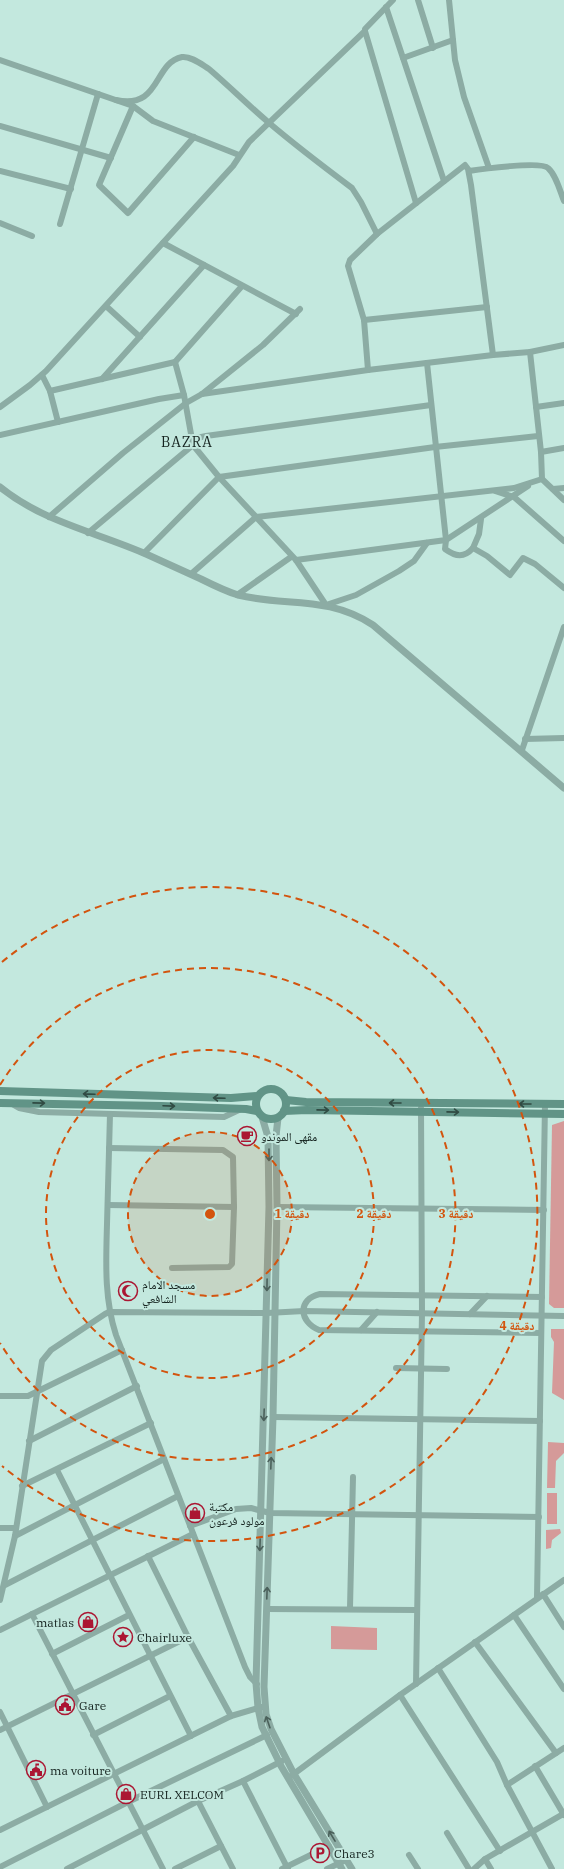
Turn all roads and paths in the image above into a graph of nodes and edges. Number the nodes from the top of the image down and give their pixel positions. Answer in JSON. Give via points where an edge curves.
{"nodes":[{"id":1,"x":393,"y":0,"type":"edge"},
{"id":2,"x":418,"y":0,"type":"edge"},
{"id":3,"x":449,"y":0,"type":"edge"},
{"id":4,"x":386,"y":7,"type":"junction"},
{"id":5,"x":365,"y":31,"type":"junction"},
{"id":6,"x":453,"y":40,"type":"junction"},
{"id":7,"x":433,"y":48,"type":"junction"},
{"id":8,"x":403,"y":58,"type":"junction"},
{"id":9,"x":0,"y":60,"type":"edge"},
{"id":10,"x":98,"y":94,"type":"junction"},
{"id":11,"x":116,"y":100,"type":"junction"},
{"id":12,"x":133,"y":106,"type":"junction"},
{"id":13,"x":269,"y":124,"type":"junction"},
{"id":14,"x":0,"y":126,"type":"edge"},
{"id":15,"x":194,"y":137,"type":"junction"},
{"id":16,"x":82,"y":150,"type":"junction"},
{"id":17,"x":239,"y":155,"type":"junction"},
{"id":18,"x":111,"y":158,"type":"junction"},
{"id":19,"x":489,"y":168,"type":"junction"},
{"id":20,"x":0,"y":171,"type":"edge"},
{"id":21,"x":469,"y":171,"type":"junction"},
{"id":22,"x":444,"y":182,"type":"junction"},
{"id":23,"x":70,"y":189,"type":"junction"},
{"id":24,"x":564,"y":201,"type":"edge"},
{"id":25,"x":416,"y":203,"type":"junction"},
{"id":26,"x":0,"y":224,"type":"edge"},
{"id":27,"x":60,"y":224,"type":"dead end"},
{"id":28,"x":377,"y":234,"type":"junction"},
{"id":29,"x":32,"y":236,"type":"dead end"},
{"id":30,"x":163,"y":244,"type":"junction"},
{"id":31,"x":204,"y":265,"type":"junction"},
{"id":32,"x":242,"y":286,"type":"junction"},
{"id":33,"x":106,"y":306,"type":"junction"},
{"id":34,"x":487,"y":306,"type":"junction"},
{"id":35,"x":364,"y":320,"type":"junction"},
{"id":36,"x":140,"y":337,"type":"junction"},
{"id":37,"x":564,"y":345,"type":"edge"},
{"id":38,"x":530,"y":352,"type":"junction"},
{"id":39,"x":493,"y":355,"type":"junction"},
{"id":40,"x":175,"y":362,"type":"junction"},
{"id":41,"x":427,"y":362,"type":"junction"},
{"id":42,"x":368,"y":370,"type":"junction"},
{"id":43,"x":42,"y":375,"type":"junction"},
{"id":44,"x":102,"y":379,"type":"junction"},
{"id":45,"x":50,"y":391,"type":"junction"},
{"id":46,"x":202,"y":394,"type":"junction"},
{"id":47,"x":184,"y":395,"type":"junction"},
{"id":48,"x":186,"y":403,"type":"junction"},
{"id":49,"x":564,"y":403,"type":"edge"},
{"id":50,"x":431,"y":405,"type":"junction"},
{"id":51,"x":0,"y":407,"type":"edge"},
{"id":52,"x":536,"y":407,"type":"junction"},
{"id":53,"x":58,"y":422,"type":"junction"},
{"id":54,"x":0,"y":435,"type":"edge"},
{"id":55,"x":538,"y":436,"type":"junction"},
{"id":56,"x":193,"y":445,"type":"junction"},
{"id":57,"x":435,"y":447,"type":"junction"},
{"id":58,"x":564,"y":448,"type":"edge"},
{"id":59,"x":541,"y":452,"type":"junction"},
{"id":60,"x":219,"y":477,"type":"junction"},
{"id":61,"x":542,"y":479,"type":"junction"},
{"id":62,"x":532,"y":484,"type":"junction"},
{"id":63,"x":0,"y":487,"type":"edge"},
{"id":64,"x":564,"y":488,"type":"edge"},
{"id":65,"x":553,"y":489,"type":"junction"},
{"id":66,"x":492,"y":490,"type":"junction"},
{"id":67,"x":440,"y":495,"type":"junction"},
{"id":68,"x":514,"y":497,"type":"junction"},
{"id":69,"x":564,"y":500,"type":"edge"},
{"id":70,"x":256,"y":517,"type":"junction"},
{"id":71,"x":48,"y":518,"type":"junction"},
{"id":72,"x":481,"y":519,"type":"junction"},
{"id":73,"x":88,"y":533,"type":"junction"},
{"id":74,"x":446,"y":540,"type":"junction"},
{"id":75,"x":564,"y":541,"type":"edge"},
{"id":76,"x":427,"y":543,"type":"junction"},
{"id":77,"x":473,"y":548,"type":"junction"},
{"id":78,"x":144,"y":553,"type":"junction"},
{"id":79,"x":293,"y":558,"type":"junction"},
{"id":80,"x":191,"y":574,"type":"junction"},
{"id":81,"x":564,"y":588,"type":"edge"},
{"id":82,"x":237,"y":595,"type":"junction"},
{"id":83,"x":326,"y":605,"type":"junction"},
{"id":84,"x":564,"y":627,"type":"edge"},
{"id":85,"x":564,"y":738,"type":"edge"},
{"id":86,"x":526,"y":739,"type":"junction"},
{"id":87,"x":522,"y":750,"type":"junction"},
{"id":88,"x":564,"y":788,"type":"edge"},
{"id":89,"x":0,"y":1091,"type":"edge"},
{"id":90,"x":258,"y":1096,"type":"junction"},
{"id":91,"x":286,"y":1100,"type":"junction"},
{"id":92,"x":0,"y":1103,"type":"edge"},
{"id":93,"x":10,"y":1103,"type":"junction"},
{"id":94,"x":421,"y":1103,"type":"junction"},
{"id":95,"x":545,"y":1104,"type":"junction"},
{"id":96,"x":564,"y":1104,"type":"edge"},
{"id":97,"x":242,"y":1109,"type":"junction"},
{"id":98,"x":284,"y":1111,"type":"junction"},
{"id":99,"x":421,"y":1112,"type":"junction"},
{"id":100,"x":110,"y":1114,"type":"junction"},
{"id":101,"x":260,"y":1114,"type":"junction"},
{"id":102,"x":545,"y":1114,"type":"junction"},
{"id":103,"x":564,"y":1114,"type":"edge"},
{"id":104,"x":278,"y":1118,"type":"junction"},
{"id":105,"x":109,"y":1148,"type":"junction"},
{"id":106,"x":108,"y":1206,"type":"junction"},
{"id":107,"x":234,"y":1207,"type":"junction"},
{"id":108,"x":277,"y":1207,"type":"junction"},
{"id":109,"x":421,"y":1208,"type":"junction"},
{"id":110,"x":544,"y":1210,"type":"junction"},
{"id":111,"x":172,"y":1268,"type":"dead end"},
{"id":112,"x":422,"y":1295,"type":"junction"},
{"id":113,"x":487,"y":1296,"type":"junction"},
{"id":114,"x":542,"y":1297,"type":"junction"},
{"id":115,"x":304,"y":1311,"type":"junction"},
{"id":116,"x":109,"y":1312,"type":"junction"},
{"id":117,"x":377,"y":1312,"type":"junction"},
{"id":118,"x":267,"y":1313,"type":"junction"},
{"id":119,"x":275,"y":1313,"type":"junction"},
{"id":120,"x":422,"y":1313,"type":"junction"},
{"id":121,"x":470,"y":1314,"type":"junction"},
{"id":122,"x":542,"y":1315,"type":"junction"},
{"id":123,"x":564,"y":1316,"type":"edge"},
{"id":124,"x":361,"y":1330,"type":"junction"},
{"id":125,"x":422,"y":1331,"type":"junction"},
{"id":126,"x":541,"y":1333,"type":"junction"},
{"id":127,"x":122,"y":1350,"type":"junction"},
{"id":128,"x":396,"y":1368,"type":"dead end"},
{"id":129,"x":421,"y":1369,"type":"junction"},
{"id":130,"x":447,"y":1369,"type":"dead end"},
{"id":131,"x":137,"y":1386,"type":"junction"},
{"id":132,"x":36,"y":1392,"type":"junction"},
{"id":133,"x":0,"y":1396,"type":"edge"},
{"id":134,"x":273,"y":1417,"type":"junction"},
{"id":135,"x":420,"y":1418,"type":"junction"},
{"id":136,"x":540,"y":1421,"type":"junction"},
{"id":137,"x":151,"y":1423,"type":"junction"},
{"id":138,"x":29,"y":1441,"type":"junction"},
{"id":139,"x":164,"y":1459,"type":"junction"},
{"id":140,"x":57,"y":1470,"type":"junction"},
{"id":141,"x":353,"y":1477,"type":"dead end"},
{"id":142,"x":22,"y":1486,"type":"junction"},
{"id":143,"x":178,"y":1496,"type":"junction"},
{"id":144,"x":74,"y":1505,"type":"junction"},
{"id":145,"x":261,"y":1510,"type":"junction"},
{"id":146,"x":270,"y":1513,"type":"junction"},
{"id":147,"x":352,"y":1514,"type":"junction"},
{"id":148,"x":418,"y":1517,"type":"junction"},
{"id":149,"x":539,"y":1517,"type":"junction"},
{"id":150,"x":190,"y":1526,"type":"junction"},
{"id":151,"x":0,"y":1528,"type":"edge"},
{"id":152,"x":16,"y":1528,"type":"junction"},
{"id":153,"x":193,"y":1534,"type":"junction"},
{"id":154,"x":15,"y":1536,"type":"junction"},
{"id":155,"x":92,"y":1540,"type":"junction"},
{"id":156,"x":148,"y":1556,"type":"junction"},
{"id":157,"x":110,"y":1575,"type":"junction"},
{"id":158,"x":564,"y":1580,"type":"edge"},
{"id":159,"x":5,"y":1585,"type":"junction"},
{"id":160,"x":543,"y":1594,"type":"junction"},
{"id":161,"x":537,"y":1598,"type":"junction"},
{"id":162,"x":0,"y":1600,"type":"edge"},
{"id":163,"x":350,"y":1608,"type":"junction"},
{"id":164,"x":267,"y":1609,"type":"junction"},
{"id":165,"x":417,"y":1610,"type":"junction"},
{"id":166,"x":32,"y":1614,"type":"junction"},
{"id":167,"x":130,"y":1615,"type":"junction"},
{"id":168,"x":514,"y":1615,"type":"junction"},
{"id":169,"x":564,"y":1627,"type":"edge"},
{"id":170,"x":0,"y":1630,"type":"edge"},
{"id":171,"x":188,"y":1637,"type":"junction"},
{"id":172,"x":475,"y":1642,"type":"junction"},
{"id":173,"x":52,"y":1654,"type":"junction"},
{"id":174,"x":150,"y":1656,"type":"junction"},
{"id":175,"x":438,"y":1668,"type":"junction"},
{"id":176,"x":256,"y":1683,"type":"junction"},
{"id":177,"x":416,"y":1684,"type":"junction"},
{"id":178,"x":264,"y":1687,"type":"junction"},
{"id":179,"x":564,"y":1690,"type":"edge"},
{"id":180,"x":73,"y":1694,"type":"junction"},
{"id":181,"x":400,"y":1695,"type":"junction"},
{"id":182,"x":170,"y":1696,"type":"junction"},
{"id":183,"x":262,"y":1707,"type":"junction"},
{"id":184,"x":0,"y":1712,"type":"edge"},
{"id":185,"x":231,"y":1716,"type":"junction"},
{"id":186,"x":7,"y":1727,"type":"junction"},
{"id":187,"x":0,"y":1730,"type":"edge"},
{"id":188,"x":93,"y":1735,"type":"junction"},
{"id":189,"x":267,"y":1735,"type":"junction"},
{"id":190,"x":191,"y":1736,"type":"junction"},
{"id":191,"x":564,"y":1748,"type":"edge"},
{"id":192,"x":556,"y":1753,"type":"junction"},
{"id":193,"x":283,"y":1761,"type":"junction"},
{"id":194,"x":535,"y":1766,"type":"junction"},
{"id":195,"x":114,"y":1774,"type":"junction"},
{"id":196,"x":291,"y":1776,"type":"junction"},
{"id":197,"x":243,"y":1781,"type":"junction"},
{"id":198,"x":507,"y":1785,"type":"junction"},
{"id":199,"x":198,"y":1801,"type":"junction"},
{"id":200,"x":128,"y":1802,"type":"junction"},
{"id":201,"x":47,"y":1807,"type":"junction"},
{"id":202,"x":564,"y":1814,"type":"edge"},
{"id":203,"x":0,"y":1830,"type":"edge"},
{"id":204,"x":143,"y":1830,"type":"junction"},
{"id":205,"x":533,"y":1831,"type":"junction"},
{"id":206,"x":447,"y":1832,"type":"dead end"},
{"id":207,"x":221,"y":1846,"type":"junction"},
{"id":208,"x":329,"y":1846,"type":"junction"},
{"id":209,"x":500,"y":1851,"type":"junction"},
{"id":210,"x":409,"y":1855,"type":"dead end"},
{"id":211,"x":346,"y":1860,"type":"junction"},
{"id":212,"x":485,"y":1860,"type":"junction"},
{"id":213,"x":341,"y":1866,"type":"edge"},
{"id":214,"x":0,"y":1867,"type":"edge"},
{"id":215,"x":77,"y":1867,"type":"edge"},
{"id":216,"x":286,"y":1868,"type":"edge"},
{"id":217,"x":67,"y":1869,"type":"edge"},
{"id":218,"x":163,"y":1869,"type":"edge"},
{"id":219,"x":175,"y":1869,"type":"edge"},
{"id":220,"x":233,"y":1869,"type":"edge"},
{"id":221,"x":327,"y":1869,"type":"edge"},
{"id":222,"x":352,"y":1869,"type":"edge"},
{"id":223,"x":418,"y":1869,"type":"edge"},
{"id":224,"x":469,"y":1869,"type":"edge"},
{"id":225,"x":474,"y":1869,"type":"edge"},
{"id":226,"x":491,"y":1869,"type":"edge"},
{"id":227,"x":552,"y":1869,"type":"edge"}],
"edges":[{"from":1,"to":4,"type":"street"},
{"from":2,"to":7,"type":"street"},
{"from":3,"to":6,"type":"street"},
{"from":4,"to":5,"type":"street"},
{"from":4,"to":8,"type":"street"},
{"from":5,"to":13,"type":"street"},
{"from":5,"to":25,"type":"street"},
{"from":6,"to":7,"type":"street"},
{"from":6,"to":19,"type":"street","via":[[464,97]]},
{"from":7,"to":8,"type":"street"},
{"from":8,"to":22,"type":"street"},
{"from":9,"to":10,"type":"street"},
{"from":10,"to":11,"type":"street"},
{"from":10,"to":16,"type":"street"},
{"from":11,"to":12,"type":"street"},
{"from":11,"to":13,"type":"street","via":[[129,103],[147,95],[172,62],[181,57],[191,57]]},
{"from":12,"to":15,"type":"street","via":[[153,121]]},
{"from":12,"to":18,"type":"street"},
{"from":13,"to":17,"type":"street"},
{"from":13,"to":28,"type":"street","via":[[352,188]]},
{"from":14,"to":16,"type":"street"},
{"from":15,"to":17,"type":"street"},
{"from":15,"to":18,"type":"street","via":[[128,213],[99,185]]},
{"from":16,"to":18,"type":"street"},
{"from":16,"to":23,"type":"street"},
{"from":17,"to":30,"type":"street","via":[[234,166]]},
{"from":19,"to":21,"type":"street"},
{"from":19,"to":24,"type":"street","via":[[545,166],[551,170]]},
{"from":20,"to":23,"type":"street"},
{"from":21,"to":22,"type":"street","via":[[467,166],[464,166]]},
{"from":21,"to":34,"type":"street"},
{"from":22,"to":25,"type":"street"},
{"from":23,"to":27,"type":"street"},
{"from":25,"to":28,"type":"street"},
{"from":26,"to":29,"type":"street"},
{"from":28,"to":35,"type":"street","via":[[350,260],[348,266]]},
{"from":30,"to":31,"type":"street"},
{"from":30,"to":33,"type":"street"},
{"from":31,"to":32,"type":"street"},
{"from":31,"to":36,"type":"street"},
{"from":32,"to":40,"type":"street"},
{"from":32,"to":46,"type":"street","via":[[298,312],[263,345]]},
{"from":33,"to":36,"type":"street"},
{"from":33,"to":43,"type":"street"},
{"from":34,"to":35,"type":"street"},
{"from":34,"to":39,"type":"street"},
{"from":35,"to":42,"type":"street"},
{"from":36,"to":44,"type":"street"},
{"from":37,"to":38,"type":"street"},
{"from":38,"to":39,"type":"street"},
{"from":38,"to":52,"type":"street"},
{"from":39,"to":41,"type":"street"},
{"from":40,"to":44,"type":"street"},
{"from":40,"to":47,"type":"street"},
{"from":41,"to":42,"type":"street"},
{"from":41,"to":50,"type":"street"},
{"from":42,"to":46,"type":"street"},
{"from":43,"to":45,"type":"street"},
{"from":43,"to":51,"type":"street"},
{"from":44,"to":45,"type":"street"},
{"from":45,"to":53,"type":"street"},
{"from":46,"to":48,"type":"street"},
{"from":47,"to":48,"type":"street"},
{"from":47,"to":53,"type":"street"},
{"from":48,"to":56,"type":"street"},
{"from":48,"to":71,"type":"street"},
{"from":49,"to":52,"type":"street"},
{"from":50,"to":56,"type":"street","via":[[206,436],[197,438]]},
{"from":50,"to":57,"type":"street"},
{"from":52,"to":55,"type":"street"},
{"from":53,"to":54,"type":"street"},
{"from":55,"to":57,"type":"street"},
{"from":55,"to":59,"type":"street"},
{"from":56,"to":60,"type":"street"},
{"from":56,"to":73,"type":"street"},
{"from":57,"to":60,"type":"street"},
{"from":57,"to":67,"type":"street"},
{"from":58,"to":59,"type":"street"},
{"from":59,"to":61,"type":"street"},
{"from":60,"to":70,"type":"street"},
{"from":60,"to":78,"type":"street"},
{"from":61,"to":62,"type":"street"},
{"from":61,"to":65,"type":"street"},
{"from":62,"to":66,"type":"street"},
{"from":62,"to":68,"type":"street"},
{"from":63,"to":71,"type":"street","via":[[16,500]]},
{"from":64,"to":65,"type":"street"},
{"from":65,"to":69,"type":"street"},
{"from":66,"to":67,"type":"street"},
{"from":66,"to":68,"type":"street"},
{"from":67,"to":70,"type":"street"},
{"from":67,"to":74,"type":"street"},
{"from":68,"to":72,"type":"street","via":[[487,512]]},
{"from":68,"to":75,"type":"street"},
{"from":70,"to":79,"type":"street"},
{"from":70,"to":80,"type":"street"},
{"from":71,"to":73,"type":"street"},
{"from":72,"to":74,"type":"street"},
{"from":72,"to":77,"type":"street","via":[[479,534]]},
{"from":73,"to":78,"type":"street"},
{"from":74,"to":76,"type":"street"},
{"from":74,"to":77,"type":"street","via":[[445,549],[461,556],[468,555]]},
{"from":76,"to":79,"type":"street"},
{"from":76,"to":83,"type":"street","via":[[414,561],[398,571],[356,595]]},
{"from":77,"to":81,"type":"street","via":[[510,575],[523,558],[535,564]]},
{"from":78,"to":80,"type":"street"},
{"from":79,"to":82,"type":"street"},
{"from":79,"to":83,"type":"street"},
{"from":80,"to":82,"type":"street"},
{"from":82,"to":83,"type":"street"},
{"from":83,"to":87,"type":"street","via":[[351,612],[373,625]]},
{"from":84,"to":86,"type":"street"},
{"from":85,"to":86,"type":"street"},
{"from":86,"to":87,"type":"street"},
{"from":87,"to":88,"type":"street"},
{"from":90,"to":89,"type":"main road","one_way":true,"via":[[231,1098]]},
{"from":90,"to":91,"type":"main road","via":[[265,1089],[274,1088],[282,1092]]},
{"from":90,"to":101,"type":"main road","via":[[255,1104]]},
{"from":94,"to":91,"type":"main road","one_way":true},
{"from":91,"to":98,"type":"main road"},
{"from":92,"to":93,"type":"main road"},
{"from":93,"to":97,"type":"main road","one_way":true},
{"from":93,"to":100,"type":"street","via":[[19,1108],[39,1112]]},
{"from":95,"to":94,"type":"main road","one_way":true},
{"from":94,"to":99,"type":"street"},
{"from":95,"to":96,"type":"main road"},
{"from":95,"to":102,"type":"street"},
{"from":97,"to":100,"type":"street","via":[[224,1117]]},
{"from":97,"to":101,"type":"main road"},
{"from":98,"to":99,"type":"main road","one_way":true},
{"from":98,"to":104,"type":"main road"},
{"from":99,"to":102,"type":"main road","one_way":true},
{"from":99,"to":109,"type":"street"},
{"from":100,"to":105,"type":"street"},
{"from":101,"to":104,"type":"main road","via":[[270,1119]]},
{"from":101,"to":118,"type":"street","one_way":true,"via":[[269,1141]]},
{"from":102,"to":103,"type":"main road"},
{"from":102,"to":110,"type":"street"},
{"from":104,"to":108,"type":"street"},
{"from":105,"to":106,"type":"street"},
{"from":105,"to":107,"type":"street","via":[[223,1150],[230,1153],[233,1157]]},
{"from":106,"to":107,"type":"street"},
{"from":106,"to":116,"type":"street","via":[[106,1280]]},
{"from":107,"to":111,"type":"street","via":[[232,1264],[228,1267]]},
{"from":108,"to":109,"type":"street"},
{"from":108,"to":119,"type":"street"},
{"from":109,"to":110,"type":"street"},
{"from":109,"to":112,"type":"street"},
{"from":110,"to":114,"type":"street"},
{"from":112,"to":113,"type":"street"},
{"from":112,"to":115,"type":"street","via":[[320,1294],[314,1295],[306,1302]]},
{"from":112,"to":120,"type":"street"},
{"from":113,"to":114,"type":"street"},
{"from":113,"to":121,"type":"street"},
{"from":114,"to":122,"type":"street"},
{"from":115,"to":117,"type":"street"},
{"from":115,"to":119,"type":"street"},
{"from":115,"to":124,"type":"street","via":[[308,1323],[319,1330]]},
{"from":116,"to":118,"type":"street"},
{"from":116,"to":127,"type":"street"},
{"from":116,"to":132,"type":"street","via":[[45,1356]]},
{"from":117,"to":120,"type":"street"},
{"from":117,"to":124,"type":"street"},
{"from":118,"to":119,"type":"street"},
{"from":118,"to":145,"type":"street","one_way":true},
{"from":119,"to":134,"type":"street"},
{"from":120,"to":121,"type":"street"},
{"from":120,"to":125,"type":"street"},
{"from":121,"to":122,"type":"street"},
{"from":122,"to":123,"type":"street"},
{"from":122,"to":126,"type":"street"},
{"from":124,"to":125,"type":"street"},
{"from":125,"to":126,"type":"street"},
{"from":125,"to":129,"type":"street"},
{"from":126,"to":136,"type":"street"},
{"from":127,"to":131,"type":"street"},
{"from":127,"to":132,"type":"street"},
{"from":128,"to":129,"type":"street"},
{"from":129,"to":130,"type":"street"},
{"from":129,"to":135,"type":"street"},
{"from":131,"to":137,"type":"street"},
{"from":131,"to":138,"type":"street"},
{"from":132,"to":133,"type":"street","via":[[28,1396]]},
{"from":132,"to":138,"type":"street"},
{"from":134,"to":135,"type":"street"},
{"from":146,"to":134,"type":"street","one_way":true},
{"from":135,"to":136,"type":"street"},
{"from":135,"to":148,"type":"street"},
{"from":136,"to":149,"type":"street"},
{"from":137,"to":139,"type":"street"},
{"from":137,"to":140,"type":"street"},
{"from":138,"to":142,"type":"street"},
{"from":139,"to":143,"type":"street"},
{"from":139,"to":144,"type":"street"},
{"from":140,"to":142,"type":"street"},
{"from":140,"to":144,"type":"street"},
{"from":141,"to":147,"type":"street"},
{"from":142,"to":152,"type":"street"},
{"from":143,"to":150,"type":"street"},
{"from":143,"to":155,"type":"street"},
{"from":144,"to":154,"type":"street"},
{"from":144,"to":155,"type":"street"},
{"from":145,"to":146,"type":"street"},
{"from":145,"to":150,"type":"street","via":[[236,1509]]},
{"from":145,"to":176,"type":"street","one_way":true},
{"from":146,"to":147,"type":"street"},
{"from":164,"to":146,"type":"street","one_way":true},
{"from":147,"to":148,"type":"street"},
{"from":147,"to":163,"type":"street"},
{"from":148,"to":149,"type":"street"},
{"from":148,"to":165,"type":"street"},
{"from":149,"to":161,"type":"street"},
{"from":150,"to":153,"type":"street"},
{"from":151,"to":152,"type":"street"},
{"from":152,"to":154,"type":"street"},
{"from":153,"to":156,"type":"street"},
{"from":153,"to":176,"type":"street","via":[[245,1667]]},
{"from":154,"to":159,"type":"street"},
{"from":155,"to":157,"type":"street"},
{"from":155,"to":159,"type":"street"},
{"from":156,"to":157,"type":"street"},
{"from":156,"to":171,"type":"street"},
{"from":157,"to":166,"type":"street"},
{"from":157,"to":167,"type":"street"},
{"from":158,"to":160,"type":"street"},
{"from":159,"to":162,"type":"street"},
{"from":160,"to":161,"type":"street"},
{"from":160,"to":169,"type":"street"},
{"from":161,"to":168,"type":"street"},
{"from":163,"to":164,"type":"street"},
{"from":163,"to":165,"type":"street"},
{"from":164,"to":178,"type":"street"},
{"from":165,"to":177,"type":"street"},
{"from":166,"to":170,"type":"street"},
{"from":166,"to":173,"type":"street"},
{"from":167,"to":173,"type":"street"},
{"from":167,"to":174,"type":"street"},
{"from":168,"to":172,"type":"street"},
{"from":168,"to":179,"type":"street"},
{"from":171,"to":174,"type":"street"},
{"from":171,"to":185,"type":"street"},
{"from":172,"to":175,"type":"street"},
{"from":172,"to":192,"type":"street"},
{"from":173,"to":180,"type":"street"},
{"from":174,"to":180,"type":"street"},
{"from":174,"to":182,"type":"street"},
{"from":175,"to":177,"type":"street"},
{"from":175,"to":198,"type":"street","via":[[497,1762]]},
{"from":176,"to":178,"type":"street"},
{"from":176,"to":183,"type":"street"},
{"from":177,"to":181,"type":"street"},
{"from":178,"to":183,"type":"street"},
{"from":180,"to":186,"type":"street"},
{"from":180,"to":188,"type":"street"},
{"from":181,"to":196,"type":"street"},
{"from":181,"to":209,"type":"street"},
{"from":182,"to":188,"type":"street"},
{"from":182,"to":190,"type":"street"},
{"from":183,"to":185,"type":"street"},
{"from":183,"to":189,"type":"street","via":[[262,1727]]},
{"from":193,"to":183,"type":"street","one_way":true},
{"from":184,"to":186,"type":"street"},
{"from":185,"to":190,"type":"street"},
{"from":186,"to":187,"type":"street"},
{"from":186,"to":201,"type":"street"},
{"from":188,"to":195,"type":"street"},
{"from":189,"to":193,"type":"street"},
{"from":189,"to":200,"type":"street"},
{"from":190,"to":195,"type":"street"},
{"from":191,"to":192,"type":"street"},
{"from":192,"to":194,"type":"street"},
{"from":193,"to":196,"type":"street"},
{"from":193,"to":197,"type":"street"},
{"from":194,"to":198,"type":"street"},
{"from":194,"to":202,"type":"street"},
{"from":195,"to":200,"type":"street"},
{"from":195,"to":201,"type":"street"},
{"from":196,"to":208,"type":"street"},
{"from":211,"to":196,"type":"street","one_way":true},
{"from":197,"to":199,"type":"street"},
{"from":197,"to":216,"type":"street"},
{"from":198,"to":205,"type":"street"},
{"from":199,"to":204,"type":"street"},
{"from":199,"to":207,"type":"street"},
{"from":200,"to":204,"type":"street"},
{"from":200,"to":214,"type":"street"},
{"from":201,"to":203,"type":"street"},
{"from":202,"to":205,"type":"street"},
{"from":204,"to":215,"type":"street"},
{"from":204,"to":218,"type":"street"},
{"from":205,"to":209,"type":"street"},
{"from":205,"to":227,"type":"street"},
{"from":206,"to":224,"type":"street"},
{"from":207,"to":219,"type":"street"},
{"from":207,"to":220,"type":"street"},
{"from":208,"to":213,"type":"street"},
{"from":208,"to":216,"type":"street"},
{"from":209,"to":212,"type":"street"},
{"from":210,"to":223,"type":"street"},
{"from":211,"to":213,"type":"street"},
{"from":211,"to":222,"type":"street"},
{"from":212,"to":225,"type":"street"},
{"from":212,"to":226,"type":"street"},
{"from":213,"to":221,"type":"street"},
{"from":215,"to":217,"type":"street"}]}
